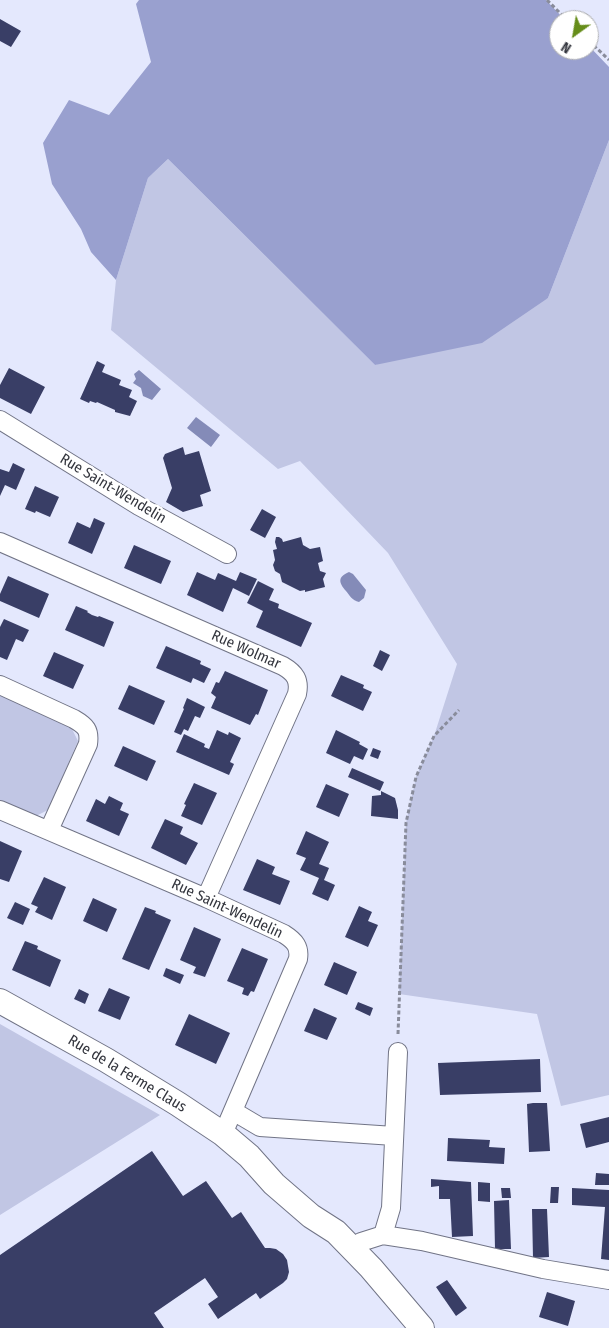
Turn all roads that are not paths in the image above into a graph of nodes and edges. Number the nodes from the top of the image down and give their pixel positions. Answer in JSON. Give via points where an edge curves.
{"nodes":[{"id":1,"x":0,"y":420,"type":"edge"},
{"id":2,"x":0,"y":542,"type":"edge"},
{"id":3,"x":227,"y":554,"type":"dead end"},
{"id":4,"x":0,"y":685,"type":"edge"},
{"id":5,"x":0,"y":810,"type":"edge"},
{"id":6,"x":49,"y":830,"type":"junction"},
{"id":7,"x":206,"y":898,"type":"junction"},
{"id":8,"x":0,"y":1001,"type":"edge"},
{"id":9,"x":398,"y":1052,"type":"road end"},
{"id":10,"x":233,"y":1111,"type":"junction"},
{"id":11,"x":222,"y":1134,"type":"junction"},
{"id":12,"x":394,"y":1136,"type":"junction"},
{"id":13,"x":383,"y":1235,"type":"junction"},
{"id":14,"x":353,"y":1248,"type":"junction"},
{"id":15,"x":609,"y":1280,"type":"edge"},
{"id":16,"x":422,"y":1328,"type":"edge"}],
"edges":[{"from":1,"to":3,"type":"street","name":"Rue Saint-Wendelin","via":[[139,506]]},
{"from":2,"to":7,"type":"street","name":"Rue Wolmar","via":[[295,674],[297,694]]},
{"from":4,"to":6,"type":"street","via":[[74,718],[87,730],[88,744]]},
{"from":5,"to":6,"type":"street","name":"Rue Saint-Wendelin"},
{"from":6,"to":7,"type":"street","name":"Rue Saint-Wendelin"},
{"from":7,"to":10,"type":"street","name":"Rue Saint-Wendelin","via":[[293,939],[299,952]]},
{"from":8,"to":11,"type":"street","name":"Rue de la Ferme Claus","via":[[113,1064]]},
{"from":9,"to":12,"type":"street"},
{"from":10,"to":11,"type":"street","name":"Rue Saint-Wendelin"},
{"from":10,"to":12,"type":"street","via":[[260,1127]]},
{"from":11,"to":14,"type":"street","name":"Rue de la Ferme Claus","via":[[249,1156],[274,1184]]},
{"from":12,"to":13,"type":"street","via":[[391,1208]]},
{"from":13,"to":14,"type":"street"},
{"from":13,"to":15,"type":"street"},
{"from":14,"to":16,"type":"street","name":"Rue de la Ferme Claus"}]}
